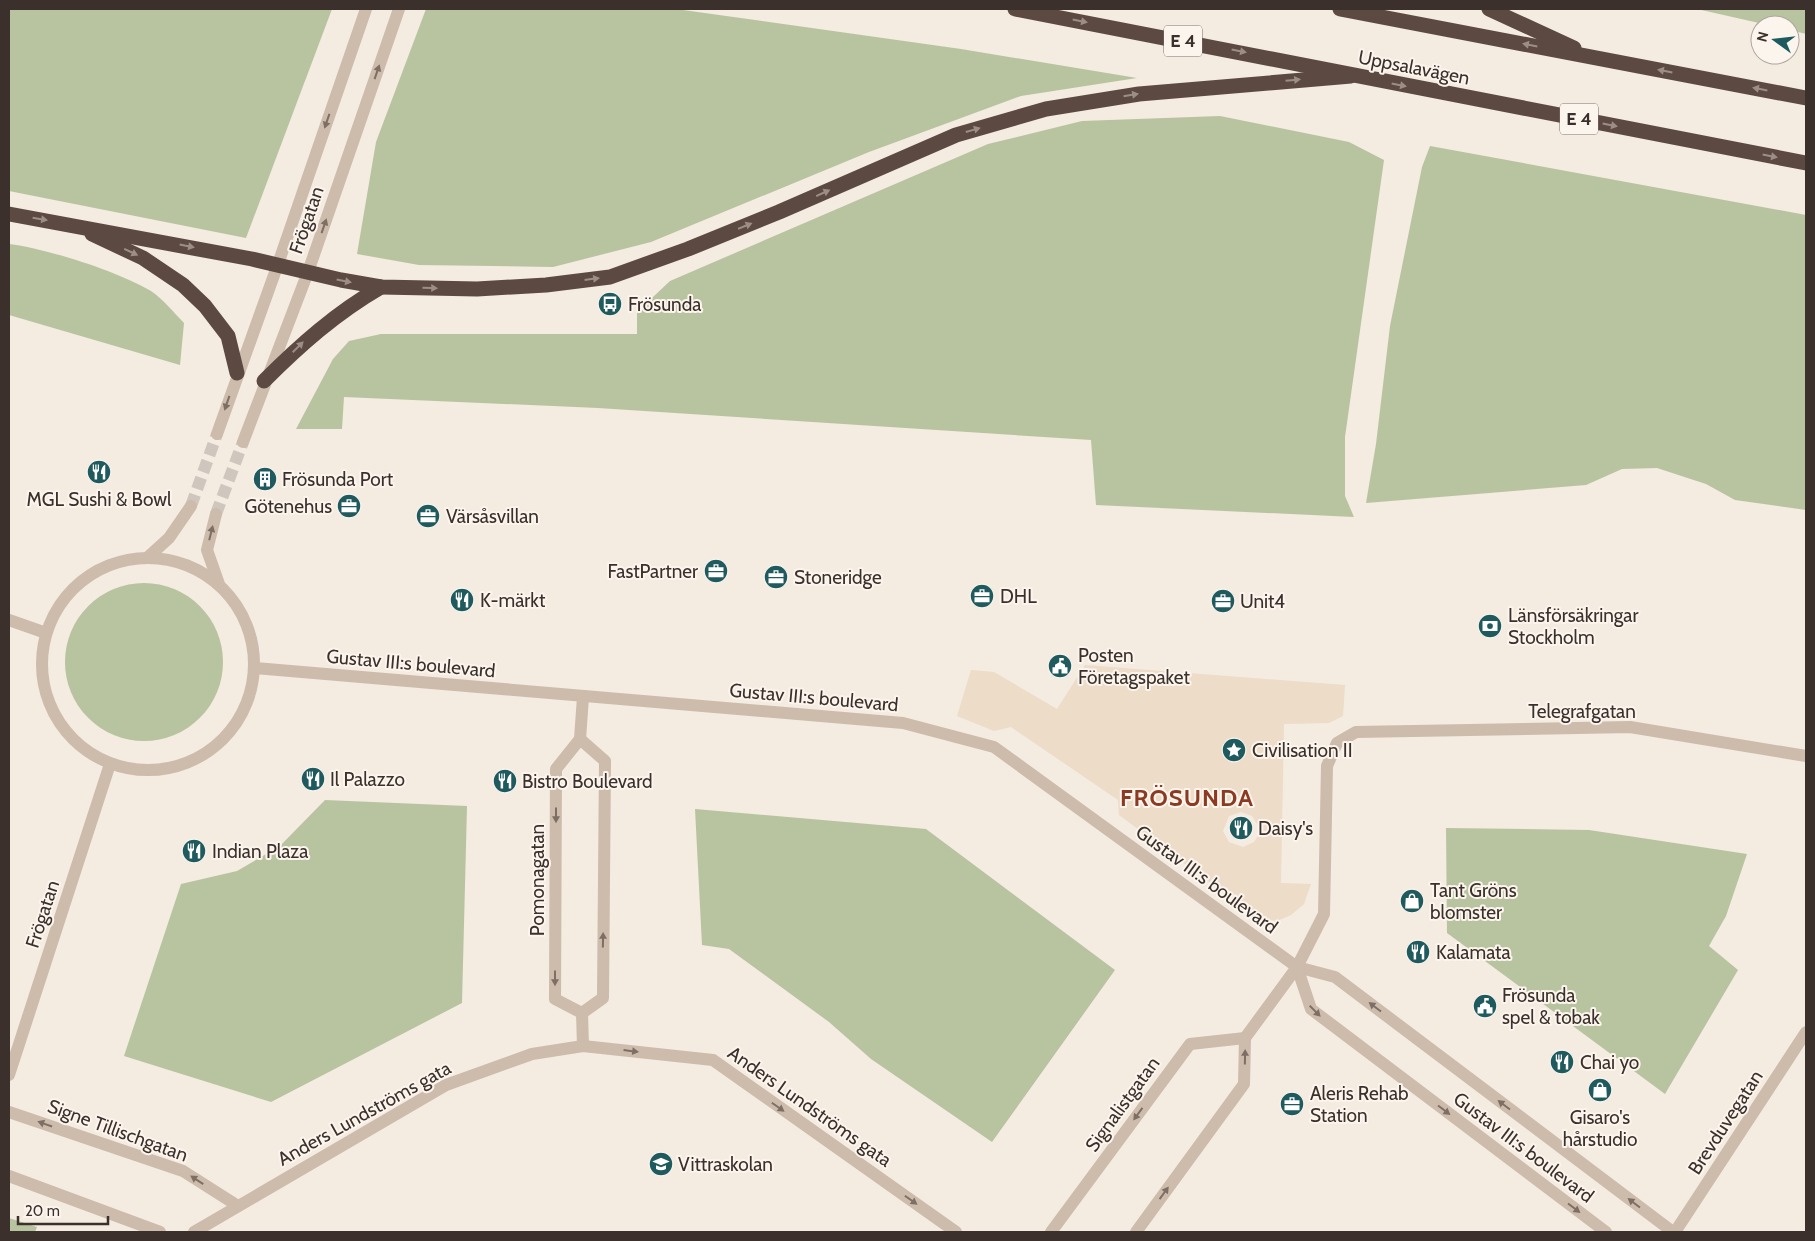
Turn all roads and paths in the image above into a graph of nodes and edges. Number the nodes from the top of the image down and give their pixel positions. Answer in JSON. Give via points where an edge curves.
{"nodes":[{"id":1,"x":366,"y":9,"type":"edge"},
{"id":2,"x":399,"y":9,"type":"edge"},
{"id":3,"x":1015,"y":9,"type":"edge"},
{"id":4,"x":1340,"y":9,"type":"edge"},
{"id":5,"x":1489,"y":9,"type":"edge"},
{"id":6,"x":1596,"y":58,"type":"junction"},
{"id":7,"x":1351,"y":76,"type":"junction"},
{"id":8,"x":1806,"y":98,"type":"edge"},
{"id":9,"x":1806,"y":163,"type":"edge"},
{"id":10,"x":9,"y":214,"type":"edge"},
{"id":11,"x":70,"y":224,"type":"junction"},
{"id":12,"x":278,"y":264,"type":"junction"},
{"id":13,"x":308,"y":272,"type":"junction"},
{"id":14,"x":381,"y":287,"type":"junction"},
{"id":15,"x":237,"y":373,"type":"junction"},
{"id":16,"x":264,"y":382,"type":"junction"},
{"id":17,"x":217,"y":434,"type":"tunnel mouth"},
{"id":18,"x":242,"y":442,"type":"tunnel mouth"},
{"id":19,"x":190,"y":506,"type":"tunnel mouth"},
{"id":20,"x":216,"y":514,"type":"tunnel mouth"},
{"id":21,"x":147,"y":558,"type":"junction"},
{"id":22,"x":220,"y":584,"type":"junction"},
{"id":23,"x":9,"y":620,"type":"edge"},
{"id":24,"x":46,"y":633,"type":"junction"},
{"id":25,"x":255,"y":668,"type":"junction"},
{"id":26,"x":583,"y":696,"type":"junction"},
{"id":27,"x":580,"y":740,"type":"junction"},
{"id":28,"x":1806,"y":756,"type":"edge"},
{"id":29,"x":110,"y":764,"type":"junction"},
{"id":30,"x":1297,"y":967,"type":"junction"},
{"id":31,"x":582,"y":1013,"type":"junction"},
{"id":32,"x":1806,"y":1032,"type":"edge"},
{"id":33,"x":1245,"y":1038,"type":"junction"},
{"id":34,"x":583,"y":1046,"type":"junction"},
{"id":35,"x":9,"y":1075,"type":"edge"},
{"id":36,"x":9,"y":1112,"type":"edge"},
{"id":37,"x":9,"y":1176,"type":"edge"},
{"id":38,"x":238,"y":1206,"type":"junction"},
{"id":39,"x":160,"y":1232,"type":"edge"},
{"id":40,"x":194,"y":1232,"type":"edge"},
{"id":41,"x":956,"y":1232,"type":"edge"},
{"id":42,"x":1052,"y":1232,"type":"edge"},
{"id":43,"x":1136,"y":1232,"type":"edge"},
{"id":44,"x":1606,"y":1232,"type":"edge"},
{"id":45,"x":1674,"y":1232,"type":"edge"}],
"edges":[{"from":1,"to":12,"type":"street","name":"Frögatan","one_way":true},
{"from":13,"to":2,"type":"street","name":"Frögatan","one_way":true},
{"from":3,"to":7,"type":"highway","name":"Uppsalavägen","number":"E 4","one_way":true,"via":[[1249,53]]},
{"from":6,"to":4,"type":"highway","one_way":true},
{"from":5,"to":6,"type":"highway"},
{"from":8,"to":6,"type":"highway","one_way":true},
{"from":7,"to":9,"type":"highway","name":"Uppsalavägen","number":"E 4","one_way":true},
{"from":14,"to":7,"type":"highway","one_way":true,"via":[[477,289],[610,277],[770,216],[956,135],[1046,109],[1139,94]]},
{"from":10,"to":11,"type":"highway","one_way":true},
{"from":11,"to":12,"type":"highway","one_way":true},
{"from":11,"to":15,"type":"highway","one_way":true,"via":[[144,258],[183,285],[205,306],[228,336]]},
{"from":12,"to":13,"type":"highway"},
{"from":12,"to":15,"type":"street","name":"Frögatan"},
{"from":13,"to":14,"type":"highway","one_way":true},
{"from":13,"to":16,"type":"street","name":"Frögatan"},
{"from":16,"to":14,"type":"highway","one_way":true,"via":[[305,340],[348,306]]},
{"from":15,"to":17,"type":"street","name":"Frögatan","one_way":true},
{"from":16,"to":18,"type":"street","name":"Frögatan"},
{"from":19,"to":21,"type":"street","via":[[169,538]]},
{"from":22,"to":20,"type":"street","one_way":true,"via":[[207,550]]},
{"from":21,"to":22,"type":"street","via":[[180,562]]},
{"from":21,"to":24,"type":"street","via":[[119,561],[84,578],[60,602]]},
{"from":22,"to":25,"type":"street","via":[[245,619]]},
{"from":23,"to":24,"type":"street"},
{"from":24,"to":29,"type":"street","via":[[41,672],[54,717],[73,741]]},
{"from":25,"to":26,"type":"street","name":"Gustav III:s boulevard"},
{"from":25,"to":29,"type":"street","via":[[241,718],[226,739],[190,764],[147,772]]},
{"from":26,"to":27,"type":"street"},
{"from":26,"to":30,"type":"street","name":"Gustav III:s boulevard","via":[[903,723],[994,747]]},
{"from":31,"to":27,"type":"street","one_way":true,"via":[[603,998],[605,761]]},
{"from":27,"to":31,"type":"street","name":"Pomonagatan","one_way":true,"via":[[556,769],[555,999]]},
{"from":28,"to":30,"type":"street","name":"Telegrafgatan","via":[[1630,727],[1356,732],[1337,743],[1327,766],[1324,914]]},
{"from":29,"to":35,"type":"street","name":"Frögatan"},
{"from":30,"to":33,"type":"street"},
{"from":30,"to":44,"type":"street","name":"Gustav III:s boulevard","one_way":true,"via":[[1311,1009]]},
{"from":45,"to":30,"type":"street","name":"Gustav III:s boulevard","one_way":true,"via":[[1335,977]]},
{"from":31,"to":34,"type":"street"},
{"from":32,"to":45,"type":"street","name":"Brevduvegatan"},
{"from":33,"to":42,"type":"street","name":"Signalistgatan","one_way":true,"via":[[1190,1044]]},
{"from":43,"to":33,"type":"street","one_way":true,"via":[[1244,1084]]},
{"from":34,"to":38,"type":"street","name":"Anders Lundströms gata","via":[[532,1054],[446,1085]]},
{"from":34,"to":41,"type":"street","name":"Anders Lundströms gata","one_way":true,"via":[[713,1060]]},
{"from":38,"to":36,"type":"street","name":"Signe Tillischgatan","one_way":true,"via":[[183,1171]]},
{"from":37,"to":39,"type":"street"},
{"from":38,"to":40,"type":"street","name":"Anders Lundströms gata"}]}
